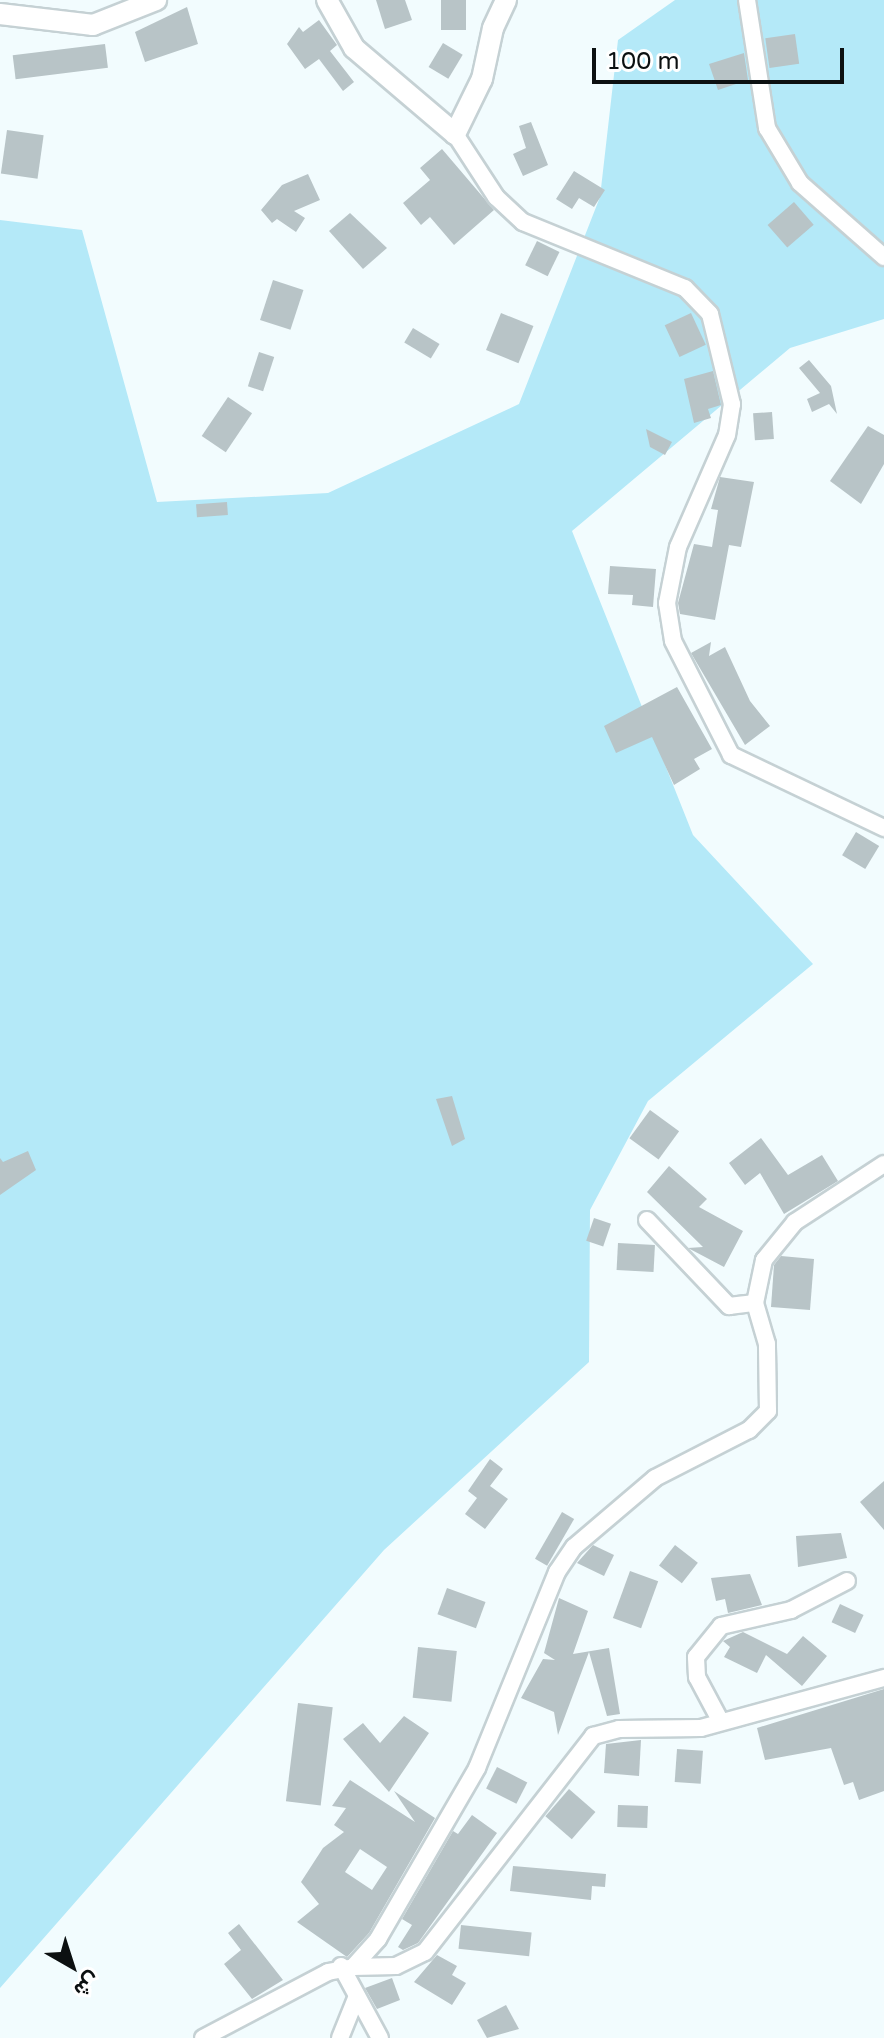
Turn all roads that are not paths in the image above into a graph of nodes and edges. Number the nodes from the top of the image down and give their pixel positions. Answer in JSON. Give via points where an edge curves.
{"nodes":[{"id":1,"x":156,"y":0,"type":"edge"},
{"id":2,"x":327,"y":0,"type":"edge"},
{"id":3,"x":506,"y":0,"type":"edge"},
{"id":4,"x":747,"y":0,"type":"edge"},
{"id":5,"x":0,"y":14,"type":"edge"},
{"id":6,"x":455,"y":134,"type":"junction"},
{"id":7,"x":884,"y":257,"type":"edge"},
{"id":8,"x":884,"y":828,"type":"edge"},
{"id":9,"x":884,"y":1164,"type":"edge"},
{"id":10,"x":647,"y":1220,"type":"dead end"},
{"id":11,"x":755,"y":1303,"type":"junction"},
{"id":12,"x":847,"y":1581,"type":"dead end"},
{"id":13,"x":884,"y":1678,"type":"edge"},
{"id":14,"x":721,"y":1722,"type":"junction"},
{"id":15,"x":347,"y":1967,"type":"junction"},
{"id":16,"x":357,"y":1996,"type":"junction"},
{"id":17,"x":203,"y":2038,"type":"edge"},
{"id":18,"x":340,"y":2038,"type":"edge"},
{"id":19,"x":380,"y":2038,"type":"edge"}],
"edges":[{"from":1,"to":5,"type":"street","via":[[93,25]]},
{"from":2,"to":6,"type":"street","via":[[354,48]]},
{"from":3,"to":6,"type":"street","via":[[493,28],[482,79]]},
{"from":4,"to":7,"type":"street","via":[[767,128],[800,183]]},
{"from":6,"to":8,"type":"street","via":[[496,197],[523,222],[685,288],[710,314],[732,404],[727,435],[678,547],[667,603],[673,641],[731,755]]},
{"from":9,"to":11,"type":"street","via":[[795,1222],[764,1260]]},
{"from":10,"to":11,"type":"street","via":[[729,1306]]},
{"from":11,"to":15,"type":"street","via":[[767,1344],[768,1411],[749,1430],[655,1478],[574,1547],[438,1842],[403,1903]]},
{"from":12,"to":14,"type":"street","via":[[791,1610],[721,1626],[696,1657],[697,1677]]},
{"from":13,"to":14,"type":"street"},
{"from":14,"to":15,"type":"street","via":[[593,1736],[425,1952],[396,1966]]},
{"from":15,"to":16,"type":"street"},
{"from":15,"to":17,"type":"street"},
{"from":16,"to":18,"type":"street"},
{"from":16,"to":19,"type":"street"}]}
